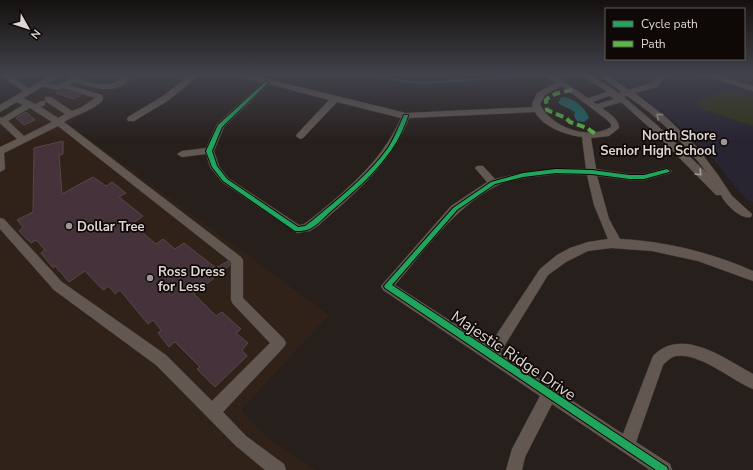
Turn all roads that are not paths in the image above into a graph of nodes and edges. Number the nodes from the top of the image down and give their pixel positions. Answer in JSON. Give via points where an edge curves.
{"nodes":[{"id":1,"x":618,"y":96,"type":"edge"},
{"id":2,"x":21,"y":97,"type":"edge"},
{"id":3,"x":50,"y":97,"type":"edge"},
{"id":4,"x":99,"y":97,"type":"edge"},
{"id":5,"x":167,"y":97,"type":"edge"},
{"id":6,"x":251,"y":97,"type":"edge"},
{"id":7,"x":326,"y":97,"type":"edge"},
{"id":8,"x":539,"y":97,"type":"edge"},
{"id":9,"x":582,"y":97,"type":"edge"},
{"id":10,"x":600,"y":97,"type":"edge"},
{"id":11,"x":619,"y":97,"type":"edge"},
{"id":12,"x":634,"y":97,"type":"edge"},
{"id":13,"x":18,"y":99,"type":"junction"},
{"id":14,"x":48,"y":99,"type":"junction"},
{"id":15,"x":334,"y":99,"type":"junction"},
{"id":16,"x":588,"y":101,"type":"junction"},
{"id":17,"x":33,"y":106,"type":"junction"},
{"id":18,"x":597,"y":107,"type":"junction"},
{"id":19,"x":0,"y":109,"type":"edge"},
{"id":20,"x":537,"y":109,"type":"junction"},
{"id":21,"x":71,"y":114,"type":"junction"},
{"id":22,"x":406,"y":116,"type":"junction"},
{"id":23,"x":131,"y":118,"type":"dead end"},
{"id":24,"x":1,"y":120,"type":"edge"},
{"id":25,"x":58,"y":122,"type":"junction"},
{"id":26,"x":586,"y":135,"type":"junction"},
{"id":27,"x":300,"y":136,"type":"dead end"},
{"id":28,"x":23,"y":140,"type":"junction"},
{"id":29,"x":209,"y":151,"type":"junction"},
{"id":30,"x":0,"y":152,"type":"edge"},
{"id":31,"x":182,"y":154,"type":"dead end"},
{"id":32,"x":480,"y":168,"type":"dead end"},
{"id":33,"x":0,"y":169,"type":"edge"},
{"id":34,"x":667,"y":171,"type":"dead end"},
{"id":35,"x":592,"y":172,"type":"junction"},
{"id":36,"x":493,"y":183,"type":"junction"},
{"id":37,"x":728,"y":199,"type":"junction"},
{"id":38,"x":747,"y":214,"type":"dead end"},
{"id":39,"x":0,"y":222,"type":"edge"},
{"id":40,"x":617,"y":244,"type":"junction"},
{"id":41,"x":753,"y":276,"type":"edge"},
{"id":42,"x":491,"y":355,"type":"junction"},
{"id":43,"x":753,"y":382,"type":"edge"},
{"id":44,"x":549,"y":394,"type":"junction"},
{"id":45,"x":212,"y":412,"type":"junction"},
{"id":46,"x":627,"y":446,"type":"junction"},
{"id":47,"x":278,"y":470,"type":"edge"},
{"id":48,"x":514,"y":470,"type":"edge"},
{"id":49,"x":664,"y":470,"type":"edge"}],
"edges":[{"from":1,"to":18,"type":"street","via":[[618,100]]},
{"from":2,"to":13,"type":"main road"},
{"from":3,"to":14,"type":"street"},
{"from":4,"to":21,"type":"street","via":[[93,105]]},
{"from":5,"to":23,"type":"street"},
{"from":6,"to":29,"type":"street","via":[[220,126]]},
{"from":7,"to":15,"type":"street"},
{"from":8,"to":20,"type":"street"},
{"from":9,"to":16,"type":"street"},
{"from":10,"to":16,"type":"street"},
{"from":11,"to":37,"type":"street","one_way":true},
{"from":37,"to":12,"type":"street","one_way":true,"via":[[694,149],[664,120]]},
{"from":13,"to":17,"type":"street"},
{"from":13,"to":19,"type":"main road"},
{"from":14,"to":17,"type":"street"},
{"from":14,"to":21,"type":"street"},
{"from":15,"to":22,"type":"street"},
{"from":15,"to":27,"type":"street"},
{"from":16,"to":18,"type":"street"},
{"from":17,"to":24,"type":"street"},
{"from":17,"to":25,"type":"street"},
{"from":18,"to":26,"type":"street","via":[[612,120],[615,128],[608,134]]},
{"from":20,"to":22,"type":"street"},
{"from":20,"to":26,"type":"street","via":[[556,126]]},
{"from":21,"to":25,"type":"street"},
{"from":22,"to":29,"type":"street","via":[[389,150],[369,174],[306,228],[298,229],[225,180],[215,167]]},
{"from":24,"to":28,"type":"street"},
{"from":25,"to":28,"type":"street"},
{"from":25,"to":45,"type":"street","via":[[237,260],[237,300],[279,343]]},
{"from":26,"to":35,"type":"street"},
{"from":28,"to":30,"type":"street"},
{"from":29,"to":31,"type":"street"},
{"from":30,"to":33,"type":"street"},
{"from":32,"to":36,"type":"street"},
{"from":34,"to":35,"type":"street","via":[[629,177]]},
{"from":35,"to":36,"type":"street","via":[[556,171]]},
{"from":35,"to":40,"type":"street","via":[[597,199],[610,234]]},
{"from":36,"to":42,"type":"street","name":"Majestic Ridge Drive","via":[[455,209],[387,286]]},
{"from":37,"to":38,"type":"street"},
{"from":39,"to":45,"type":"street","via":[[58,286],[161,360]]},
{"from":40,"to":41,"type":"street","via":[[676,252],[725,265]]},
{"from":40,"to":42,"type":"street","via":[[596,245],[572,252],[554,263],[544,272]]},
{"from":42,"to":44,"type":"street","name":"Majestic Ridge Drive"},
{"from":43,"to":46,"type":"street","via":[[699,353],[685,350],[668,352],[658,361]]},
{"from":44,"to":46,"type":"street","name":"Majestic Ridge Drive"},
{"from":44,"to":48,"type":"street","via":[[518,455]]},
{"from":45,"to":47,"type":"street","via":[[250,450]]},
{"from":46,"to":49,"type":"street","name":"Majestic Ridge Drive"}]}
